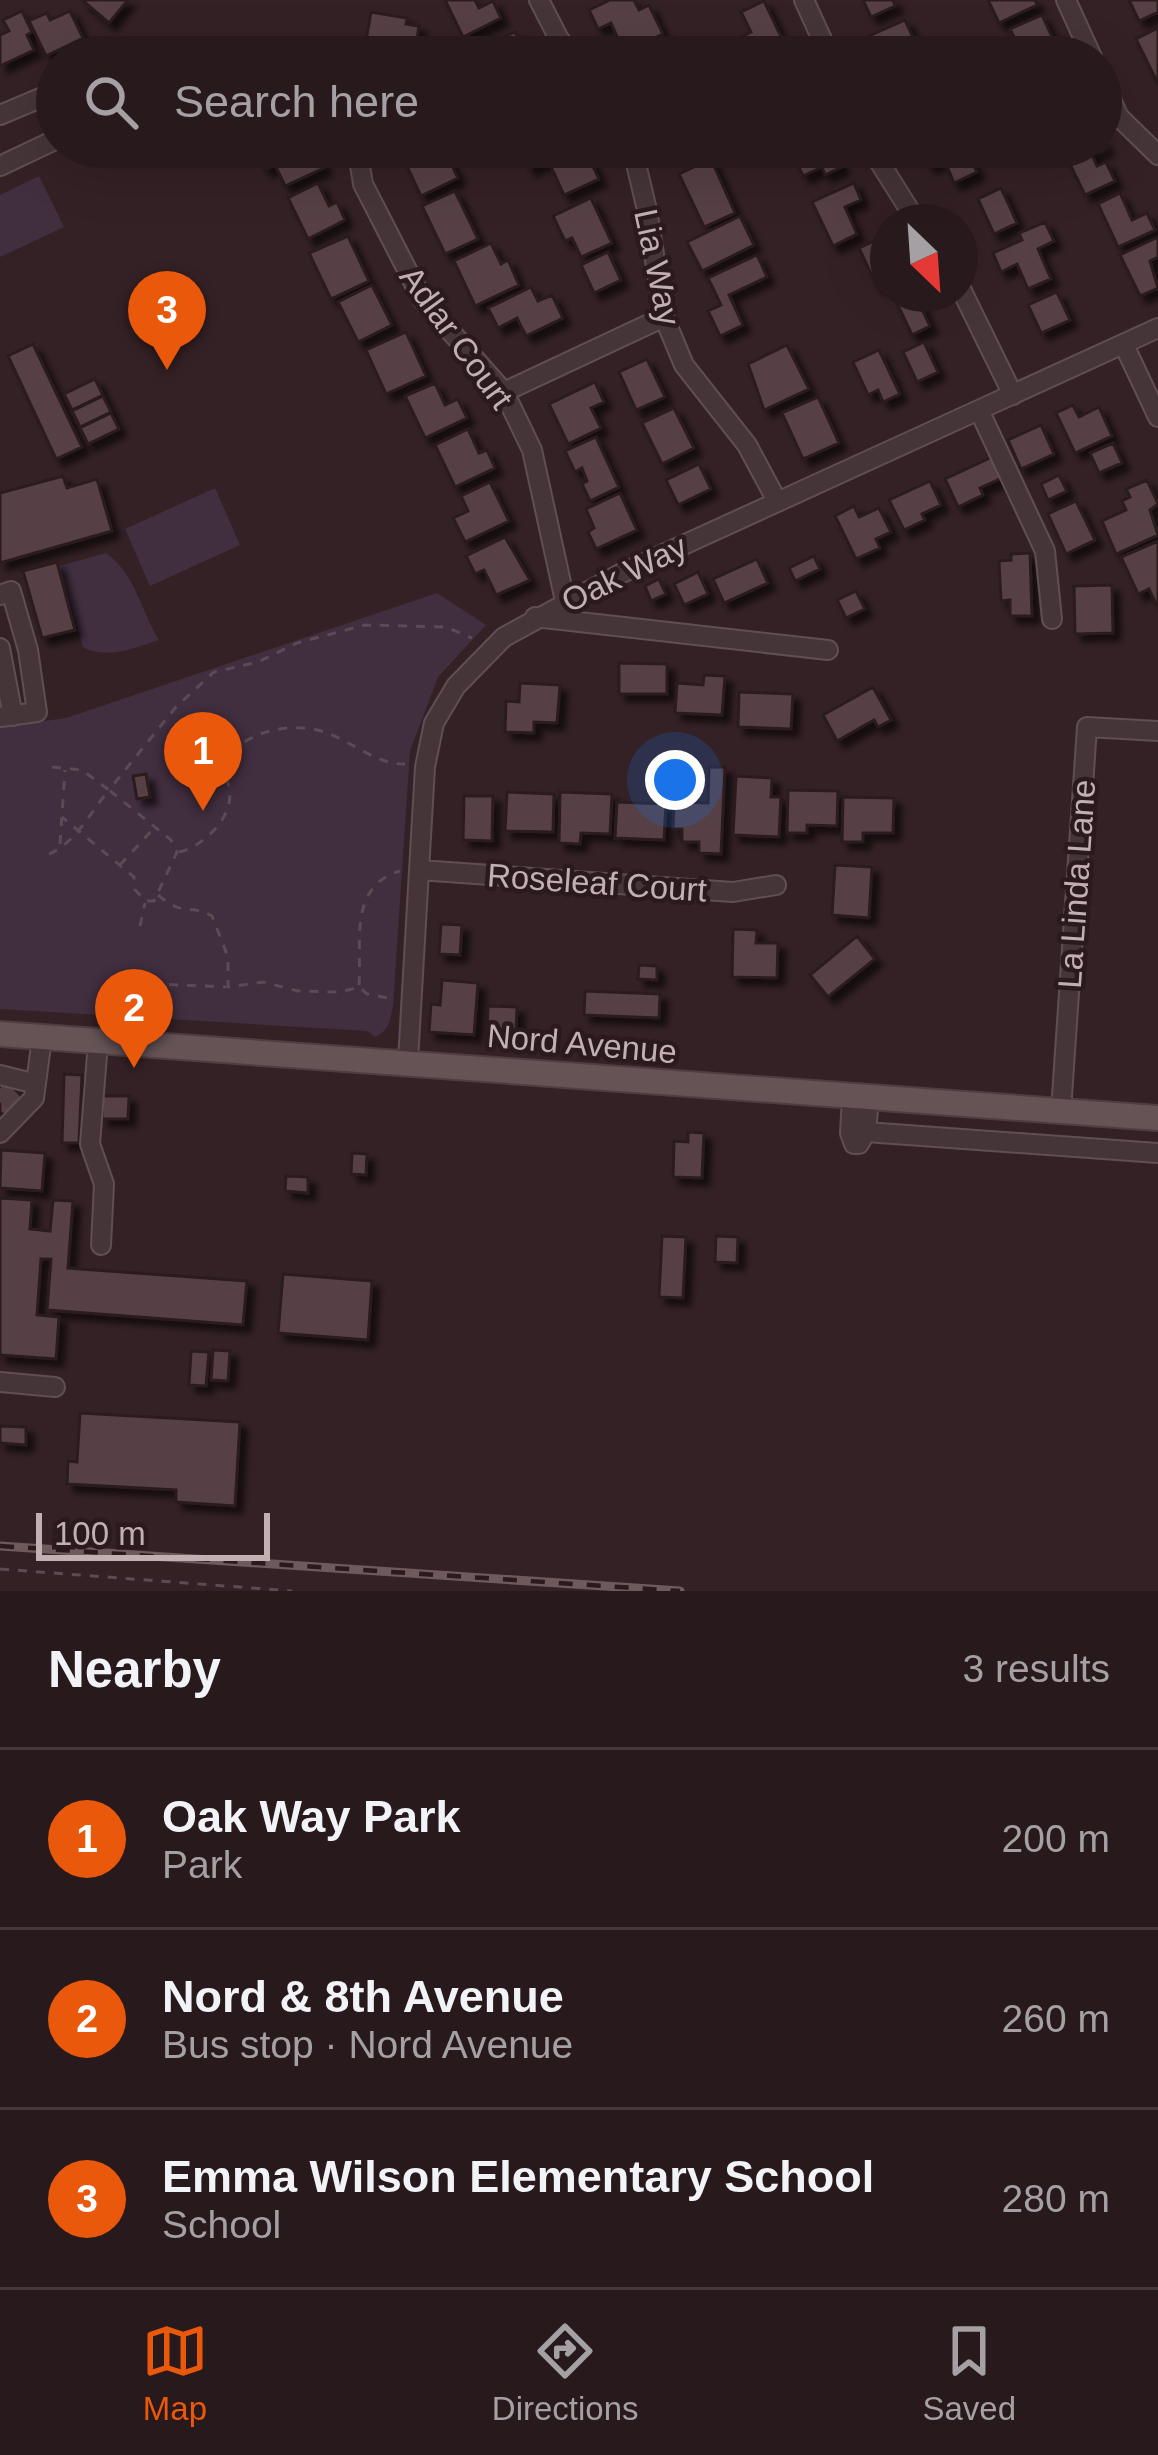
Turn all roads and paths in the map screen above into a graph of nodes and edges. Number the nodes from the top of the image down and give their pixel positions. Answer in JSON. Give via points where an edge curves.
{"nodes":[{"id":1,"x":538,"y":0,"type":"edge"},
{"id":2,"x":804,"y":0,"type":"edge"},
{"id":3,"x":1066,"y":0,"type":"edge"},
{"id":4,"x":557,"y":36,"type":"edge"},
{"id":5,"x":820,"y":36,"type":"edge"},
{"id":6,"x":1082,"y":36,"type":"edge"},
{"id":7,"x":36,"y":100,"type":"edge"},
{"id":8,"x":0,"y":115,"type":"edge"},
{"id":9,"x":1122,"y":120,"type":"edge"},
{"id":10,"x":36,"y":149,"type":"edge"},
{"id":11,"x":1158,"y":155,"type":"edge"},
{"id":12,"x":0,"y":166,"type":"edge"},
{"id":13,"x":360,"y":168,"type":"edge"},
{"id":14,"x":637,"y":168,"type":"edge"},
{"id":15,"x":883,"y":168,"type":"edge"},
{"id":16,"x":906,"y":204,"type":"edge"},
{"id":17,"x":972,"y":312,"type":"edge"},
{"id":18,"x":664,"y":317,"type":"junction"},
{"id":19,"x":1158,"y":328,"type":"edge"},
{"id":20,"x":1124,"y":345,"type":"junction"},
{"id":21,"x":504,"y":392,"type":"junction"},
{"id":22,"x":1013,"y":395,"type":"junction"},
{"id":23,"x":979,"y":410,"type":"junction"},
{"id":24,"x":1158,"y":418,"type":"edge"},
{"id":25,"x":777,"y":501,"type":"junction"},
{"id":26,"x":0,"y":595,"type":"edge"},
{"id":27,"x":565,"y":601,"type":"junction"},
{"id":28,"x":535,"y":617,"type":"junction"},
{"id":29,"x":1052,"y":619,"type":"dead end"},
{"id":30,"x":472,"y":638,"type":"dead end"},
{"id":31,"x":0,"y":648,"type":"edge"},
{"id":32,"x":828,"y":650,"type":"dead end"},
{"id":33,"x":6,"y":717,"type":"edge"},
{"id":34,"x":1158,"y":731,"type":"edge"},
{"id":35,"x":405,"y":764,"type":"dead end"},
{"id":36,"x":52,"y":767,"type":"dead end"},
{"id":37,"x":65,"y":768,"type":"junction"},
{"id":38,"x":109,"y":790,"type":"junction"},
{"id":39,"x":62,"y":817,"type":"junction"},
{"id":40,"x":155,"y":827,"type":"junction"},
{"id":41,"x":77,"y":830,"type":"junction"},
{"id":42,"x":60,"y":850,"type":"junction"},
{"id":43,"x":177,"y":852,"type":"junction"},
{"id":44,"x":49,"y":854,"type":"dead end"},
{"id":45,"x":120,"y":866,"type":"junction"},
{"id":46,"x":410,"y":870,"type":"junction"},
{"id":47,"x":776,"y":886,"type":"dead end"},
{"id":48,"x":158,"y":895,"type":"junction"},
{"id":49,"x":146,"y":901,"type":"junction"},
{"id":50,"x":140,"y":926,"type":"dead end"},
{"id":51,"x":135,"y":975,"type":"dead end"},
{"id":52,"x":228,"y":987,"type":"junction"},
{"id":53,"x":359,"y":987,"type":"junction"},
{"id":54,"x":395,"y":999,"type":"dead end"},
{"id":55,"x":0,"y":1034,"type":"edge"},
{"id":56,"x":42,"y":1037,"type":"junction"},
{"id":57,"x":98,"y":1042,"type":"junction"},
{"id":58,"x":408,"y":1061,"type":"junction"},
{"id":59,"x":18,"y":1082,"type":"edge"},
{"id":60,"x":860,"y":1098,"type":"junction"},
{"id":61,"x":918,"y":1102,"type":"junction"},
{"id":62,"x":1060,"y":1111,"type":"junction"},
{"id":63,"x":1158,"y":1118,"type":"edge"},
{"id":64,"x":0,"y":1133,"type":"edge"},
{"id":65,"x":943,"y":1138,"type":"junction"},
{"id":66,"x":1156,"y":1152,"type":"edge"},
{"id":67,"x":101,"y":1245,"type":"dead end"},
{"id":68,"x":0,"y":1382,"type":"edge"},
{"id":69,"x":55,"y":1387,"type":"dead end"},
{"id":70,"x":0,"y":1569,"type":"edge"},
{"id":71,"x":292,"y":1591,"type":"edge"}],
"edges":[{"from":1,"to":4,"type":"street"},
{"from":2,"to":5,"type":"street"},
{"from":3,"to":6,"type":"street"},
{"from":7,"to":8,"type":"street"},
{"from":9,"to":11,"type":"street"},
{"from":10,"to":12,"type":"street"},
{"from":13,"to":21,"type":"street","name":"Adlar Court","via":[[422,299]]},
{"from":14,"to":18,"type":"street","name":"Lia Way"},
{"from":15,"to":16,"type":"street"},
{"from":17,"to":22,"type":"street"},
{"from":18,"to":21,"type":"street"},
{"from":18,"to":25,"type":"street","name":"Lia Way","via":[[684,365],[747,445]]},
{"from":19,"to":20,"type":"street","name":"Oak Way"},
{"from":20,"to":22,"type":"street","name":"Oak Way"},
{"from":20,"to":24,"type":"street"},
{"from":21,"to":27,"type":"street","name":"Adlar Court","via":[[532,450]]},
{"from":22,"to":23,"type":"street","name":"Oak Way"},
{"from":23,"to":25,"type":"street","name":"Oak Way"},
{"from":23,"to":29,"type":"street","via":[[1045,551]]},
{"from":25,"to":27,"type":"street","name":"Oak Way"},
{"from":26,"to":33,"type":"street","via":[[11,591],[37,712]]},
{"from":27,"to":28,"type":"street","name":"Oak Way"},
{"from":28,"to":32,"type":"street"},
{"from":28,"to":46,"type":"street","name":"Oak Way","via":[[475,662],[434,723]]},
{"from":30,"to":38,"type":"path","via":[[446,627],[365,625],[214,672]]},
{"from":31,"to":33,"type":"street"},
{"from":34,"to":62,"type":"street","name":"La Linda Lane","via":[[1087,728]]},
{"from":35,"to":43,"type":"path","via":[[383,762],[319,730],[254,736],[224,762],[224,817],[200,844]]},
{"from":36,"to":37,"type":"path"},
{"from":37,"to":38,"type":"path"},
{"from":37,"to":39,"type":"path"},
{"from":38,"to":40,"type":"path"},
{"from":38,"to":41,"type":"path"},
{"from":39,"to":41,"type":"path"},
{"from":39,"to":42,"type":"path"},
{"from":40,"to":43,"type":"path"},
{"from":40,"to":45,"type":"path"},
{"from":41,"to":42,"type":"path"},
{"from":41,"to":45,"type":"path"},
{"from":42,"to":44,"type":"path"},
{"from":43,"to":48,"type":"path"},
{"from":45,"to":49,"type":"path"},
{"from":46,"to":47,"type":"street","name":"Roseleaf Court","via":[[733,892]]},
{"from":46,"to":53,"type":"path","via":[[378,879],[367,896]]},
{"from":46,"to":58,"type":"street","name":"Oak Way"},
{"from":48,"to":49,"type":"path"},
{"from":48,"to":52,"type":"path","via":[[175,909],[212,916],[228,957]]},
{"from":49,"to":50,"type":"path"},
{"from":51,"to":52,"type":"path","via":[[154,984]]},
{"from":52,"to":53,"type":"path"},
{"from":53,"to":54,"type":"path"},
{"from":55,"to":56,"type":"main road","name":"Nord Avenue"},
{"from":56,"to":57,"type":"main road","name":"Nord Avenue"},
{"from":56,"to":59,"type":"street"},
{"from":57,"to":58,"type":"main road","name":"Nord Avenue"},
{"from":57,"to":67,"type":"street","via":[[90,1144],[104,1184]]},
{"from":58,"to":60,"type":"main road","name":"Nord Avenue"},
{"from":59,"to":64,"type":"street","via":[[34,1098]]},
{"from":60,"to":61,"type":"main road","name":"Nord Avenue"},
{"from":60,"to":65,"type":"street","via":[[850,1133],[860,1140]]},
{"from":61,"to":62,"type":"main road","name":"Nord Avenue"},
{"from":61,"to":65,"type":"street"},
{"from":62,"to":63,"type":"main road","name":"Nord Avenue"},
{"from":65,"to":66,"type":"street"},
{"from":68,"to":69,"type":"street"},
{"from":70,"to":71,"type":"path"}]}
